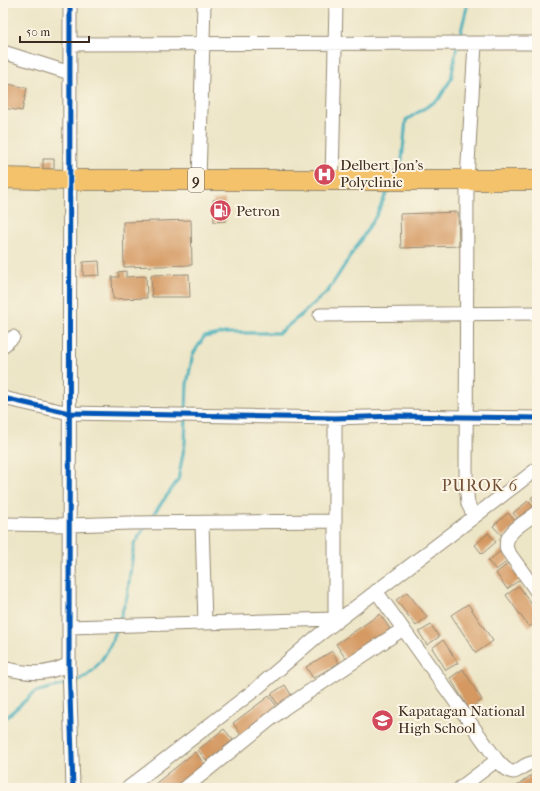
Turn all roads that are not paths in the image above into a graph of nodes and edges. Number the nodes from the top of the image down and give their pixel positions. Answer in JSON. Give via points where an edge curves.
{"nodes":[{"id":1,"x":70,"y":3,"type":"edge"},
{"id":2,"x":204,"y":3,"type":"edge"},
{"id":3,"x":336,"y":3,"type":"edge"},
{"id":4,"x":335,"y":43,"type":"junction"},
{"id":5,"x":537,"y":43,"type":"edge"},
{"id":6,"x":70,"y":44,"type":"junction"},
{"id":7,"x":203,"y":44,"type":"junction"},
{"id":8,"x":472,"y":44,"type":"junction"},
{"id":9,"x":3,"y":52,"type":"edge"},
{"id":10,"x":70,"y":73,"type":"junction"},
{"id":11,"x":3,"y":178,"type":"edge"},
{"id":12,"x":70,"y":180,"type":"junction"},
{"id":13,"x":199,"y":180,"type":"junction"},
{"id":14,"x":332,"y":180,"type":"junction"},
{"id":15,"x":467,"y":180,"type":"junction"},
{"id":16,"x":537,"y":180,"type":"edge"},
{"id":17,"x":537,"y":313,"type":"edge"},
{"id":18,"x":466,"y":314,"type":"junction"},
{"id":19,"x":320,"y":315,"type":"dead end"},
{"id":20,"x":13,"y":338,"type":"dead end"},
{"id":21,"x":3,"y":346,"type":"edge"},
{"id":22,"x":3,"y":398,"type":"edge"},
{"id":23,"x":70,"y":413,"type":"junction"},
{"id":24,"x":467,"y":417,"type":"junction"},
{"id":25,"x":335,"y":418,"type":"junction"},
{"id":26,"x":537,"y":418,"type":"edge"},
{"id":27,"x":537,"y":469,"type":"edge"},
{"id":28,"x":537,"y":513,"type":"edge"},
{"id":29,"x":474,"y":516,"type":"junction"},
{"id":30,"x":334,"y":521,"type":"junction"},
{"id":31,"x":202,"y":523,"type":"junction"},
{"id":32,"x":3,"y":524,"type":"edge"},
{"id":33,"x":69,"y":525,"type":"junction"},
{"id":34,"x":376,"y":591,"type":"junction"},
{"id":35,"x":537,"y":592,"type":"edge"},
{"id":36,"x":335,"y":621,"type":"junction"},
{"id":37,"x":205,"y":623,"type":"junction"},
{"id":38,"x":69,"y":627,"type":"junction"},
{"id":39,"x":403,"y":629,"type":"junction"},
{"id":40,"x":3,"y":668,"type":"edge"},
{"id":41,"x":69,"y":668,"type":"junction"},
{"id":42,"x":497,"y":760,"type":"junction"},
{"id":43,"x":537,"y":762,"type":"edge"},
{"id":44,"x":73,"y":788,"type":"edge"},
{"id":45,"x":128,"y":788,"type":"edge"},
{"id":46,"x":185,"y":788,"type":"edge"},
{"id":47,"x":460,"y":788,"type":"edge"}],
"edges":[{"from":1,"to":6,"type":"street"},
{"from":2,"to":7,"type":"street"},
{"from":3,"to":4,"type":"street"},
{"from":4,"to":7,"type":"street"},
{"from":4,"to":8,"type":"street"},
{"from":4,"to":14,"type":"street"},
{"from":5,"to":8,"type":"street"},
{"from":6,"to":7,"type":"street"},
{"from":6,"to":10,"type":"street"},
{"from":7,"to":13,"type":"street"},
{"from":8,"to":15,"type":"street"},
{"from":9,"to":10,"type":"street"},
{"from":10,"to":12,"type":"street"},
{"from":11,"to":12,"type":"highway","number":"9"},
{"from":12,"to":13,"type":"highway","number":"9"},
{"from":12,"to":23,"type":"street"},
{"from":13,"to":14,"type":"highway","number":"9"},
{"from":14,"to":15,"type":"highway","number":"9"},
{"from":15,"to":16,"type":"highway","number":"9"},
{"from":15,"to":18,"type":"street"},
{"from":17,"to":18,"type":"street"},
{"from":18,"to":19,"type":"street"},
{"from":18,"to":24,"type":"street"},
{"from":20,"to":21,"type":"street"},
{"from":22,"to":23,"type":"street"},
{"from":23,"to":25,"type":"street"},
{"from":23,"to":33,"type":"street"},
{"from":24,"to":25,"type":"street"},
{"from":24,"to":26,"type":"street"},
{"from":24,"to":29,"type":"street","via":[[466,496]]},
{"from":25,"to":30,"type":"street"},
{"from":27,"to":29,"type":"street"},
{"from":28,"to":35,"type":"street","via":[[509,536],[506,545]]},
{"from":29,"to":34,"type":"street"},
{"from":30,"to":31,"type":"street"},
{"from":30,"to":36,"type":"street"},
{"from":31,"to":33,"type":"street"},
{"from":31,"to":37,"type":"street"},
{"from":32,"to":33,"type":"street"},
{"from":33,"to":38,"type":"street"},
{"from":34,"to":36,"type":"street"},
{"from":34,"to":39,"type":"street"},
{"from":36,"to":37,"type":"street"},
{"from":36,"to":45,"type":"street","via":[[256,689]]},
{"from":37,"to":38,"type":"street"},
{"from":38,"to":41,"type":"street"},
{"from":39,"to":42,"type":"street"},
{"from":39,"to":46,"type":"street","via":[[286,707]]},
{"from":40,"to":41,"type":"street","via":[[48,672]]},
{"from":41,"to":44,"type":"street"},
{"from":42,"to":43,"type":"street","via":[[506,770],[512,772]]},
{"from":42,"to":47,"type":"street"}]}
